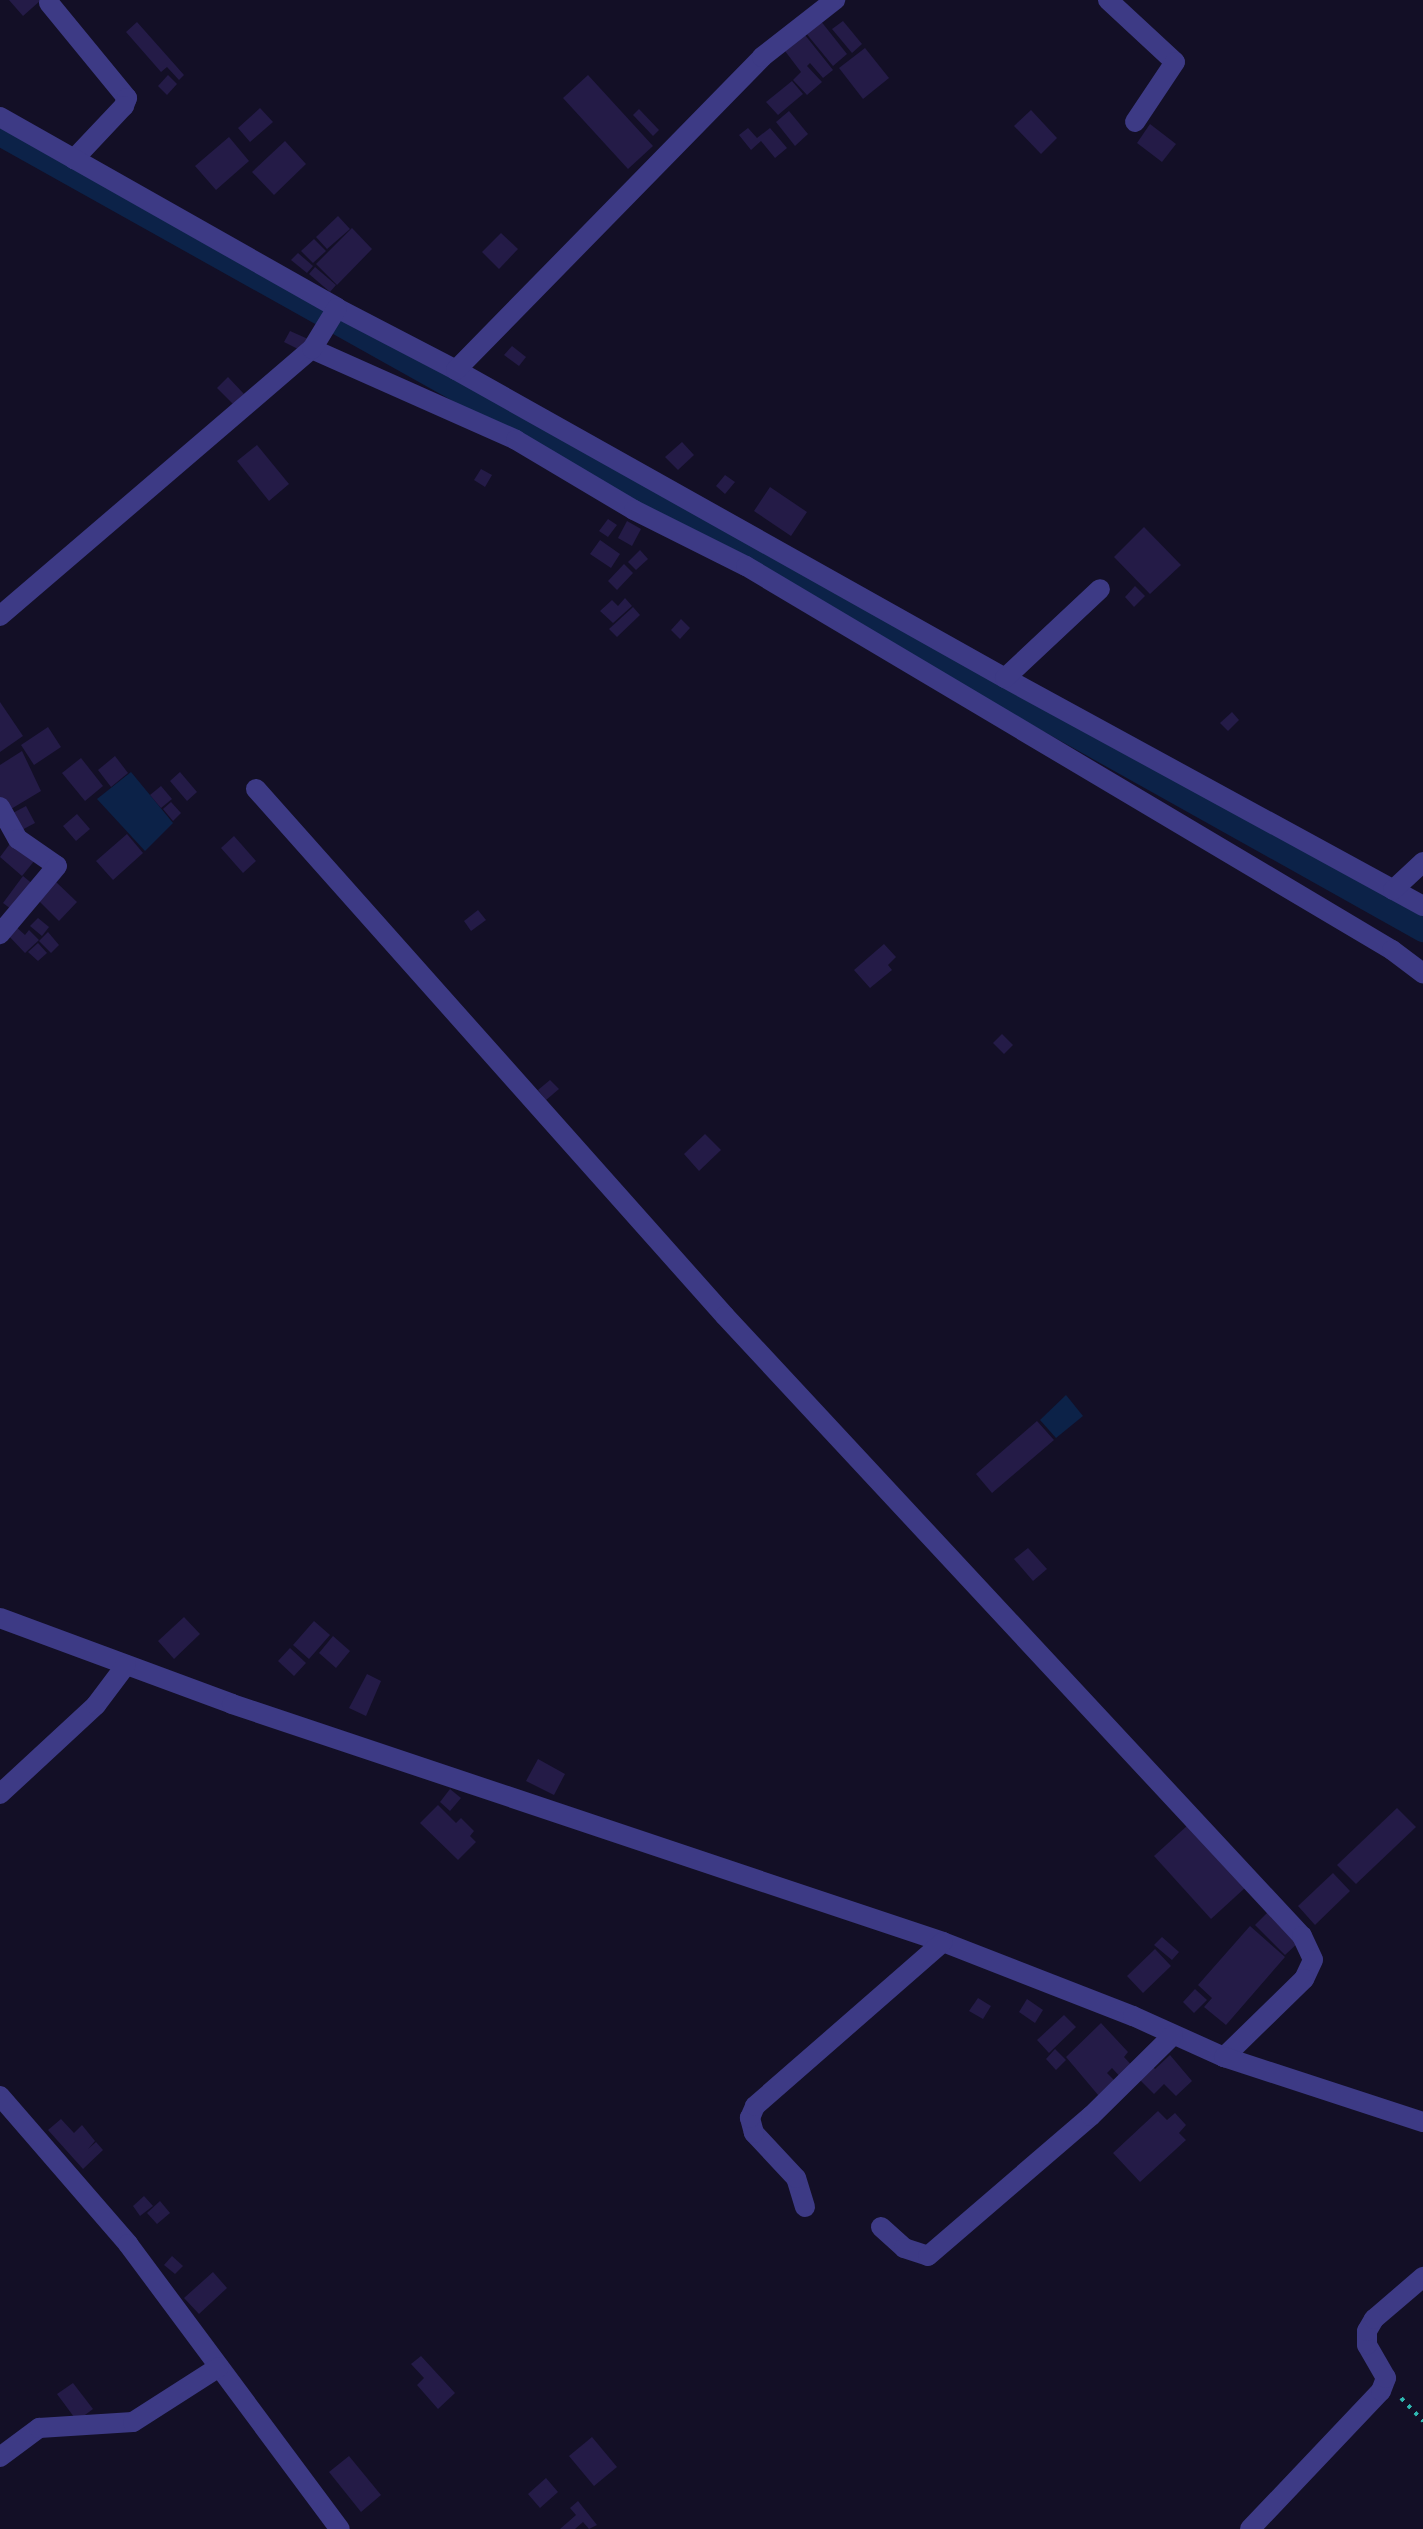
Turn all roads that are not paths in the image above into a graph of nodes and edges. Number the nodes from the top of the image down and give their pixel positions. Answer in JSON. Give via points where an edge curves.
{"nodes":[{"id":1,"x":835,"y":0,"type":"edge"},
{"id":2,"x":1108,"y":0,"type":"edge"},
{"id":3,"x":49,"y":3,"type":"dead end"},
{"id":4,"x":0,"y":117,"type":"edge"},
{"id":5,"x":1135,"y":122,"type":"dead end"},
{"id":6,"x":74,"y":159,"type":"junction"},
{"id":7,"x":335,"y":311,"type":"junction"},
{"id":8,"x":313,"y":348,"type":"junction"},
{"id":9,"x":456,"y":370,"type":"junction"},
{"id":10,"x":1100,"y":589,"type":"dead end"},
{"id":11,"x":0,"y":616,"type":"edge"},
{"id":12,"x":1005,"y":678,"type":"junction"},
{"id":13,"x":256,"y":789,"type":"dead end"},
{"id":14,"x":0,"y":807,"type":"edge"},
{"id":15,"x":1423,"y":862,"type":"edge"},
{"id":16,"x":1393,"y":890,"type":"junction"},
{"id":17,"x":1423,"y":906,"type":"edge"},
{"id":18,"x":0,"y":934,"type":"edge"},
{"id":19,"x":1423,"y":973,"type":"edge"},
{"id":20,"x":0,"y":1618,"type":"edge"},
{"id":21,"x":126,"y":1665,"type":"junction"},
{"id":22,"x":0,"y":1794,"type":"edge"},
{"id":23,"x":943,"y":1942,"type":"junction"},
{"id":24,"x":1173,"y":2035,"type":"junction"},
{"id":25,"x":1224,"y":2057,"type":"junction"},
{"id":26,"x":0,"y":2096,"type":"edge"},
{"id":27,"x":1423,"y":2122,"type":"edge"},
{"id":28,"x":805,"y":2207,"type":"dead end"},
{"id":29,"x":881,"y":2227,"type":"dead end"},
{"id":30,"x":1423,"y":2277,"type":"edge"},
{"id":31,"x":219,"y":2367,"type":"junction"},
{"id":32,"x":0,"y":2457,"type":"edge"},
{"id":33,"x":340,"y":2529,"type":"edge"},
{"id":34,"x":1250,"y":2529,"type":"edge"}],
"edges":[{"from":1,"to":9,"type":"street","via":[[762,57]]},
{"from":2,"to":5,"type":"street","via":[[1175,62]]},
{"from":3,"to":6,"type":"street","via":[[127,98]]},
{"from":4,"to":6,"type":"street"},
{"from":6,"to":7,"type":"street"},
{"from":7,"to":8,"type":"street"},
{"from":7,"to":9,"type":"street"},
{"from":8,"to":11,"type":"street"},
{"from":8,"to":19,"type":"street","via":[[516,440],[634,510],[746,566]]},
{"from":9,"to":12,"type":"street"},
{"from":10,"to":12,"type":"street"},
{"from":12,"to":16,"type":"street"},
{"from":13,"to":25,"type":"street","via":[[725,1316],[1302,1936],[1313,1960],[1304,1979]]},
{"from":14,"to":18,"type":"street","via":[[18,839],[57,866]]},
{"from":15,"to":16,"type":"street"},
{"from":16,"to":17,"type":"street"},
{"from":20,"to":21,"type":"street"},
{"from":21,"to":22,"type":"street","via":[[96,1705]]},
{"from":21,"to":23,"type":"street"},
{"from":23,"to":24,"type":"street"},
{"from":23,"to":28,"type":"street","via":[[755,2106],[750,2118],[754,2133],[796,2178]]},
{"from":24,"to":25,"type":"street"},
{"from":24,"to":29,"type":"street","via":[[1091,2116],[928,2256],[904,2248]]},
{"from":25,"to":27,"type":"street"},
{"from":26,"to":31,"type":"street","via":[[128,2244]]},
{"from":30,"to":34,"type":"street","via":[[1367,2331],[1367,2345],[1386,2382]]},
{"from":31,"to":32,"type":"street","via":[[133,2422],[39,2428]]},
{"from":31,"to":33,"type":"street"}]}
